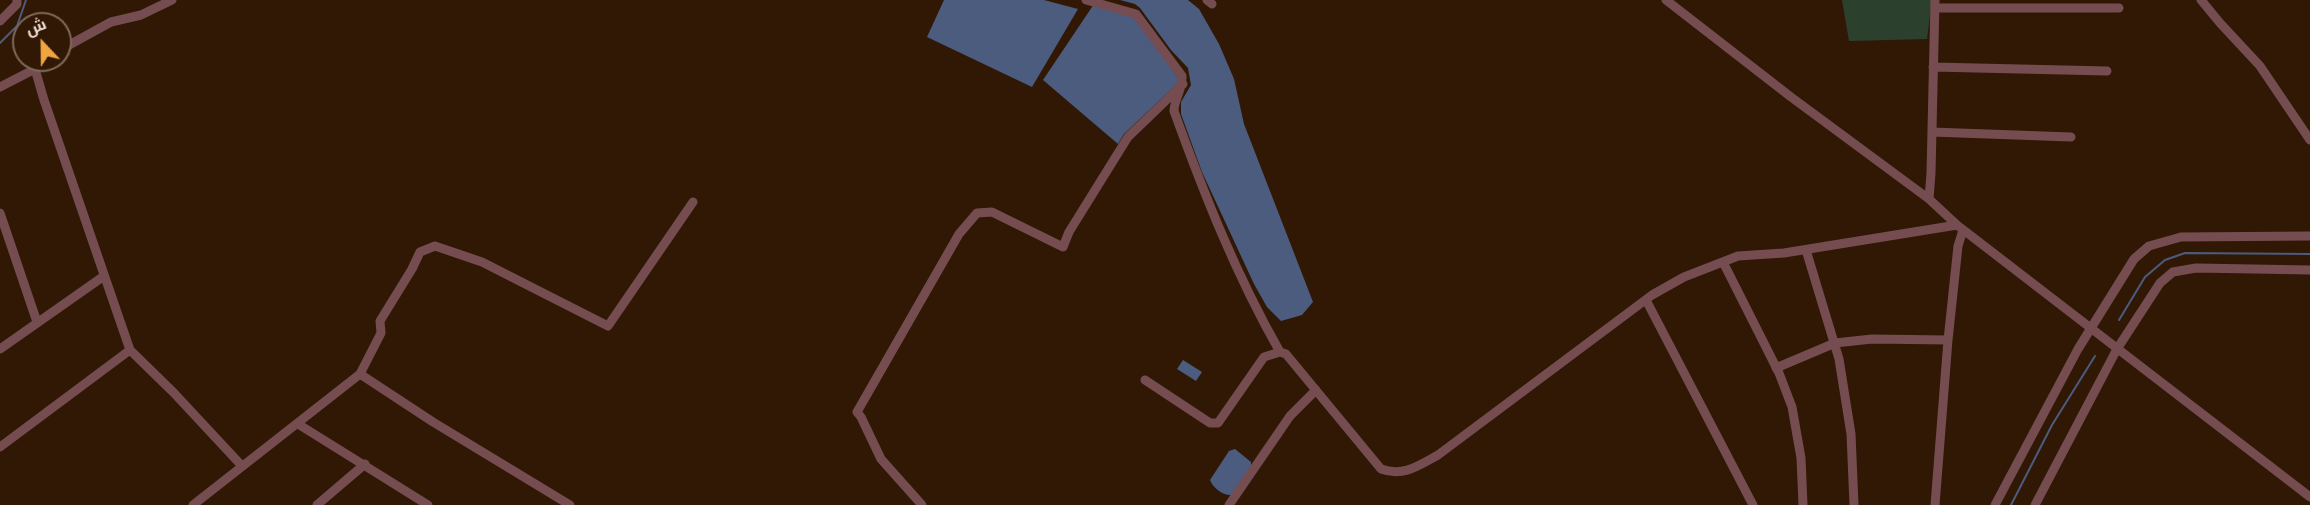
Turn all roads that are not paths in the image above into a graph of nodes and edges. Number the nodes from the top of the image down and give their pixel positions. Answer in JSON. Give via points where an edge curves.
{"nodes":[{"id":1,"x":17,"y":0,"type":"edge"},
{"id":2,"x":172,"y":0,"type":"edge"},
{"id":3,"x":1086,"y":0,"type":"edge"},
{"id":4,"x":1666,"y":0,"type":"edge"},
{"id":5,"x":2201,"y":0,"type":"edge"},
{"id":6,"x":1935,"y":4,"type":"edge"},
{"id":7,"x":2119,"y":8,"type":"dead end"},
{"id":8,"x":0,"y":21,"type":"edge"},
{"id":9,"x":72,"y":43,"type":"edge"},
{"id":10,"x":1933,"y":67,"type":"junction"},
{"id":11,"x":2107,"y":71,"type":"dead end"},
{"id":12,"x":29,"y":72,"type":"edge"},
{"id":13,"x":36,"y":72,"type":"edge"},
{"id":14,"x":1183,"y":84,"type":"junction"},
{"id":15,"x":0,"y":87,"type":"edge"},
{"id":16,"x":1932,"y":132,"type":"junction"},
{"id":17,"x":2071,"y":137,"type":"dead end"},
{"id":18,"x":2310,"y":140,"type":"edge"},
{"id":19,"x":1929,"y":199,"type":"junction"},
{"id":20,"x":693,"y":202,"type":"dead end"},
{"id":21,"x":0,"y":213,"type":"edge"},
{"id":22,"x":1960,"y":227,"type":"junction"},
{"id":23,"x":2310,"y":236,"type":"edge"},
{"id":24,"x":1806,"y":250,"type":"junction"},
{"id":25,"x":1724,"y":262,"type":"junction"},
{"id":26,"x":2310,"y":270,"type":"edge"},
{"id":27,"x":104,"y":276,"type":"junction"},
{"id":28,"x":1646,"y":300,"type":"junction"},
{"id":29,"x":37,"y":322,"type":"junction"},
{"id":30,"x":2090,"y":329,"type":"junction"},
{"id":31,"x":1948,"y":340,"type":"junction"},
{"id":32,"x":1835,"y":344,"type":"junction"},
{"id":33,"x":0,"y":349,"type":"edge"},
{"id":34,"x":2117,"y":349,"type":"junction"},
{"id":35,"x":130,"y":350,"type":"junction"},
{"id":36,"x":1280,"y":352,"type":"junction"},
{"id":37,"x":1776,"y":368,"type":"junction"},
{"id":38,"x":360,"y":374,"type":"junction"},
{"id":39,"x":1145,"y":380,"type":"dead end"},
{"id":40,"x":1316,"y":390,"type":"junction"},
{"id":41,"x":298,"y":424,"type":"junction"},
{"id":42,"x":0,"y":447,"type":"edge"},
{"id":43,"x":365,"y":465,"type":"junction"},
{"id":44,"x":242,"y":466,"type":"junction"},
{"id":45,"x":2310,"y":497,"type":"edge"},
{"id":46,"x":193,"y":505,"type":"edge"},
{"id":47,"x":317,"y":505,"type":"edge"},
{"id":48,"x":428,"y":505,"type":"edge"},
{"id":49,"x":570,"y":505,"type":"edge"},
{"id":50,"x":921,"y":505,"type":"edge"},
{"id":51,"x":1229,"y":505,"type":"edge"},
{"id":52,"x":1753,"y":505,"type":"edge"},
{"id":53,"x":1803,"y":505,"type":"edge"},
{"id":54,"x":1854,"y":505,"type":"edge"},
{"id":55,"x":1935,"y":505,"type":"edge"},
{"id":56,"x":1995,"y":505,"type":"edge"},
{"id":57,"x":2036,"y":505,"type":"edge"}],
"edges":[{"from":1,"to":8,"type":"street"},
{"from":2,"to":9,"type":"street","via":[[141,15],[111,22]]},
{"from":3,"to":14,"type":"street","via":[[1136,14],[1182,76]]},
{"from":4,"to":19,"type":"street"},
{"from":5,"to":18,"type":"street","via":[[2260,66]]},
{"from":6,"to":7,"type":"street"},
{"from":6,"to":10,"type":"street"},
{"from":10,"to":11,"type":"street"},
{"from":10,"to":16,"type":"street"},
{"from":12,"to":15,"type":"street"},
{"from":13,"to":27,"type":"street"},
{"from":14,"to":36,"type":"street","via":[[1174,111],[1208,205]]},
{"from":14,"to":50,"type":"street","via":[[1128,138],[1063,247],[992,212],[977,213],[959,234],[856,412],[881,459]]},
{"from":16,"to":17,"type":"street"},
{"from":16,"to":19,"type":"street"},
{"from":19,"to":22,"type":"street"},
{"from":20,"to":38,"type":"street","via":[[608,326],[482,262],[435,246],[420,252],[380,321],[381,333]]},
{"from":21,"to":29,"type":"street"},
{"from":22,"to":24,"type":"street"},
{"from":22,"to":30,"type":"street"},
{"from":22,"to":31,"type":"street"},
{"from":23,"to":30,"type":"street","via":[[2181,237],[2149,246],[2134,259]]},
{"from":24,"to":25,"type":"street","via":[[1738,256]]},
{"from":24,"to":32,"type":"street"},
{"from":25,"to":28,"type":"street","via":[[1664,286]]},
{"from":25,"to":37,"type":"street"},
{"from":26,"to":34,"type":"street","via":[[2196,268],[2173,272],[2160,283]]},
{"from":27,"to":29,"type":"street"},
{"from":27,"to":35,"type":"street"},
{"from":28,"to":40,"type":"street","via":[[1438,456],[1408,471],[1381,469]]},
{"from":28,"to":52,"type":"street"},
{"from":29,"to":33,"type":"street"},
{"from":30,"to":34,"type":"street"},
{"from":30,"to":56,"type":"street"},
{"from":31,"to":32,"type":"street","via":[[1872,339]]},
{"from":31,"to":55,"type":"street"},
{"from":32,"to":37,"type":"street"},
{"from":32,"to":54,"type":"street","via":[[1851,434]]},
{"from":34,"to":45,"type":"street"},
{"from":34,"to":57,"type":"street"},
{"from":35,"to":42,"type":"street"},
{"from":35,"to":44,"type":"street"},
{"from":36,"to":39,"type":"street","via":[[1264,357],[1218,423],[1210,423]]},
{"from":36,"to":40,"type":"street"},
{"from":37,"to":53,"type":"street","via":[[1792,407],[1801,458]]},
{"from":38,"to":41,"type":"street"},
{"from":38,"to":49,"type":"street"},
{"from":40,"to":51,"type":"street","via":[[1290,417]]},
{"from":41,"to":43,"type":"street"},
{"from":41,"to":44,"type":"street"},
{"from":43,"to":47,"type":"street"},
{"from":43,"to":48,"type":"street"},
{"from":44,"to":46,"type":"street"}]}
